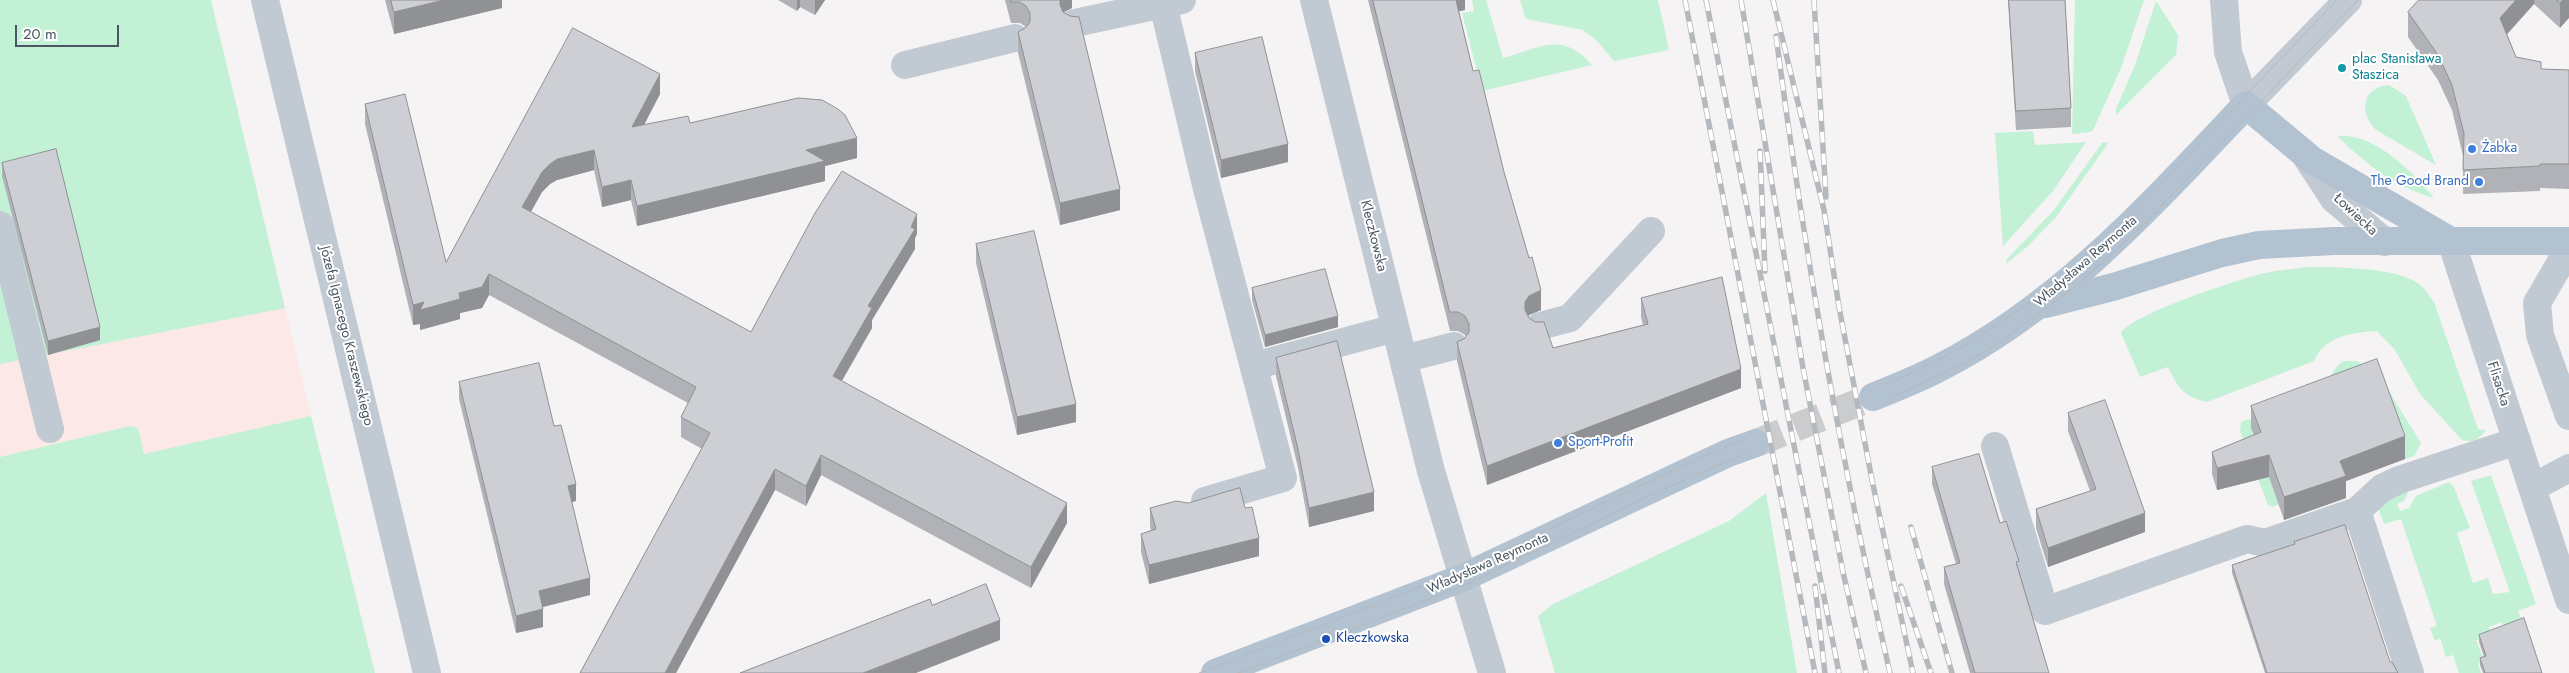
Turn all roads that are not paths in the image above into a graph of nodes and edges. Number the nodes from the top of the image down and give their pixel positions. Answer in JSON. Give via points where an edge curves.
{"nodes":[{"id":1,"x":265,"y":0,"type":"edge"},
{"id":2,"x":1314,"y":0,"type":"edge"},
{"id":3,"x":2224,"y":0,"type":"edge"},
{"id":4,"x":2348,"y":0,"type":"edge"},
{"id":5,"x":1160,"y":3,"type":"edge"},
{"id":6,"x":1075,"y":23,"type":"edge"},
{"id":7,"x":1015,"y":38,"type":"dead end"},
{"id":8,"x":905,"y":64,"type":"dead end"},
{"id":9,"x":2246,"y":105,"type":"junction"},
{"id":10,"x":2306,"y":156,"type":"junction"},
{"id":11,"x":0,"y":225,"type":"edge"},
{"id":12,"x":1651,"y":231,"type":"dead end"},
{"id":13,"x":2451,"y":241,"type":"junction"},
{"id":14,"x":2385,"y":242,"type":"junction"},
{"id":15,"x":2569,"y":242,"type":"edge"},
{"id":16,"x":2569,"y":248,"type":"edge"},
{"id":17,"x":2037,"y":306,"type":"junction"},
{"id":18,"x":1540,"y":326,"type":"edge"},
{"id":19,"x":1396,"y":328,"type":"junction"},
{"id":20,"x":1454,"y":346,"type":"dead end"},
{"id":21,"x":1403,"y":359,"type":"junction"},
{"id":22,"x":1254,"y":366,"type":"junction"},
{"id":23,"x":1873,"y":397,"type":"tunnel mouth"},
{"id":24,"x":2569,"y":416,"type":"edge"},
{"id":25,"x":50,"y":429,"type":"dead end"},
{"id":26,"x":2517,"y":441,"type":"junction"},
{"id":27,"x":1756,"y":443,"type":"tunnel mouth"},
{"id":28,"x":1995,"y":446,"type":"dead end"},
{"id":29,"x":2569,"y":468,"type":"edge"},
{"id":30,"x":2532,"y":488,"type":"junction"},
{"id":31,"x":1184,"y":507,"type":"edge"},
{"id":32,"x":2357,"y":511,"type":"junction"},
{"id":33,"x":1462,"y":578,"type":"junction"},
{"id":34,"x":2569,"y":600,"type":"edge"},
{"id":35,"x":428,"y":673,"type":"edge"},
{"id":36,"x":1215,"y":673,"type":"edge"},
{"id":37,"x":1492,"y":673,"type":"edge"},
{"id":38,"x":2410,"y":673,"type":"edge"}],
"edges":[{"from":1,"to":35,"type":"street","name":"Józefa Ignacego Kraszewskiego"},
{"from":2,"to":19,"type":"street","name":"Kleczkowska"},
{"from":3,"to":9,"type":"street","via":[[2228,52]]},
{"from":4,"to":9,"type":"street"},
{"from":5,"to":6,"type":"street"},
{"from":5,"to":22,"type":"street"},
{"from":7,"to":8,"type":"street"},
{"from":9,"to":10,"type":"main road","name":"Łowiecka"},
{"from":9,"to":17,"type":"main road","name":"Władysława Reymonta","via":[[2125,231]]},
{"from":10,"to":13,"type":"main road","name":"Łowiecka"},
{"from":10,"to":14,"type":"street","name":"Łowiecka","via":[[2334,198]]},
{"from":11,"to":25,"type":"street"},
{"from":12,"to":18,"type":"street","via":[[1570,318]]},
{"from":13,"to":14,"type":"main road","name":"Łowiecka"},
{"from":13,"to":15,"type":"main road","name":"Łowiecka"},
{"from":13,"to":26,"type":"street","name":"Flisacka"},
{"from":14,"to":17,"type":"main road","via":[[2307,241],[2259,246],[2222,253],[2113,287]]},
{"from":16,"to":24,"type":"street","via":[[2537,303],[2540,335]]},
{"from":17,"to":23,"type":"main road","name":"Władysława Reymonta","via":[[1939,368]]},
{"from":19,"to":21,"type":"street","name":"Kleczkowska"},
{"from":19,"to":22,"type":"street"},
{"from":20,"to":21,"type":"street"},
{"from":21,"to":33,"type":"street","name":"Kleczkowska"},
{"from":22,"to":31,"type":"street","via":[[1284,478]]},
{"from":26,"to":30,"type":"street","name":"Flisacka"},
{"from":26,"to":32,"type":"street","via":[[2399,480],[2382,488]]},
{"from":27,"to":33,"type":"main road","name":"Władysława Reymonta","via":[[1728,453]]},
{"from":28,"to":32,"type":"street","via":[[2045,611],[2247,539],[2265,543]]},
{"from":29,"to":30,"type":"street"},
{"from":30,"to":34,"type":"street","name":"Flisacka"},
{"from":32,"to":38,"type":"street"},
{"from":33,"to":36,"type":"main road","name":"Władysława Reymonta"},
{"from":33,"to":37,"type":"street","name":"Kleczkowska"}]}
